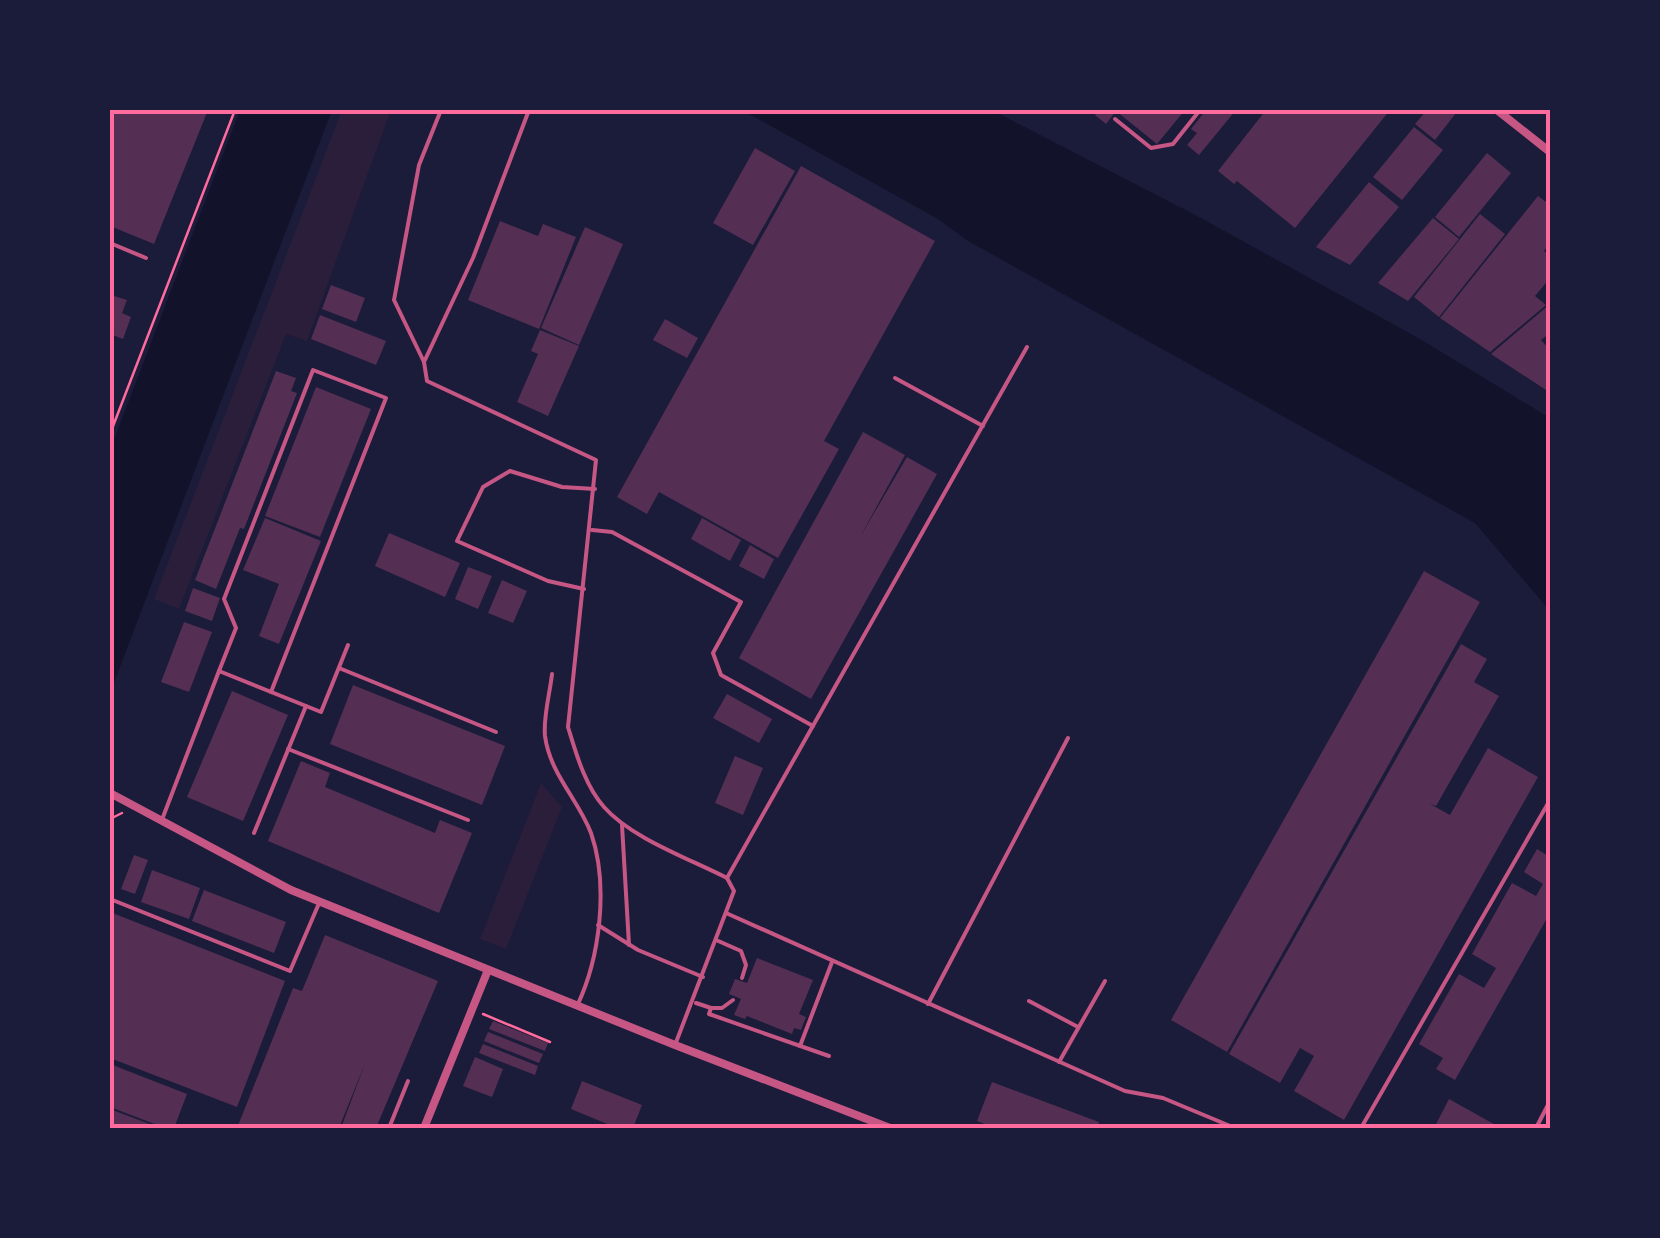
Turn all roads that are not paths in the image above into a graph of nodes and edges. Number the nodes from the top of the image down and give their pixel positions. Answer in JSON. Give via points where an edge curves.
{"nodes":[{"id":1,"x":441,"y":110,"type":"edge"},
{"id":2,"x":529,"y":110,"type":"edge"},
{"id":3,"x":1200,"y":110,"type":"edge"},
{"id":4,"x":1498,"y":110,"type":"edge"},
{"id":5,"x":1116,"y":118,"type":"dead end"},
{"id":6,"x":1550,"y":152,"type":"edge"},
{"id":7,"x":110,"y":242,"type":"edge"},
{"id":8,"x":146,"y":258,"type":"dead end"},
{"id":9,"x":1027,"y":348,"type":"dead end"},
{"id":10,"x":424,"y":362,"type":"junction"},
{"id":11,"x":895,"y":378,"type":"dead end"},
{"id":12,"x":982,"y":426,"type":"junction"},
{"id":13,"x":595,"y":489,"type":"junction"},
{"id":14,"x":590,"y":530,"type":"junction"},
{"id":15,"x":584,"y":589,"type":"junction"},
{"id":16,"x":348,"y":645,"type":"dead end"},
{"id":17,"x":339,"y":668,"type":"junction"},
{"id":18,"x":218,"y":671,"type":"junction"},
{"id":19,"x":552,"y":674,"type":"dead end"},
{"id":20,"x":271,"y":692,"type":"junction"},
{"id":21,"x":306,"y":706,"type":"junction"},
{"id":22,"x":813,"y":726,"type":"junction"},
{"id":23,"x":496,"y":732,"type":"dead end"},
{"id":24,"x":1068,"y":738,"type":"dead end"},
{"id":25,"x":288,"y":749,"type":"junction"},
{"id":26,"x":110,"y":793,"type":"edge"},
{"id":27,"x":1550,"y":800,"type":"edge"},
{"id":28,"x":468,"y":820,"type":"dead end"},
{"id":29,"x":161,"y":822,"type":"junction"},
{"id":30,"x":622,"y":824,"type":"junction"},
{"id":31,"x":254,"y":833,"type":"dead end"},
{"id":32,"x":728,"y":878,"type":"junction"},
{"id":33,"x":110,"y":899,"type":"edge"},
{"id":34,"x":320,"y":901,"type":"junction"},
{"id":35,"x":726,"y":913,"type":"junction"},
{"id":36,"x":598,"y":924,"type":"junction"},
{"id":37,"x":716,"y":940,"type":"junction"},
{"id":38,"x":630,"y":945,"type":"junction"},
{"id":39,"x":832,"y":962,"type":"junction"},
{"id":40,"x":488,"y":970,"type":"junction"},
{"id":41,"x":703,"y":977,"type":"junction"},
{"id":42,"x":742,"y":978,"type":"dead end"},
{"id":43,"x":1105,"y":981,"type":"dead end"},
{"id":44,"x":733,"y":1000,"type":"dead end"},
{"id":45,"x":1029,"y":1001,"type":"dead end"},
{"id":46,"x":694,"y":1002,"type":"junction"},
{"id":47,"x":928,"y":1004,"type":"junction"},
{"id":48,"x":578,"y":1006,"type":"junction"},
{"id":49,"x":711,"y":1008,"type":"junction"},
{"id":50,"x":1078,"y":1028,"type":"junction"},
{"id":51,"x":675,"y":1046,"type":"junction"},
{"id":52,"x":800,"y":1046,"type":"junction"},
{"id":53,"x":829,"y":1056,"type":"dead end"},
{"id":54,"x":1059,"y":1062,"type":"junction"},
{"id":55,"x":408,"y":1081,"type":"dead end"},
{"id":56,"x":1550,"y":1101,"type":"edge"},
{"id":57,"x":389,"y":1128,"type":"edge"},
{"id":58,"x":424,"y":1128,"type":"edge"},
{"id":59,"x":890,"y":1128,"type":"edge"},
{"id":60,"x":1235,"y":1128,"type":"edge"},
{"id":61,"x":1361,"y":1128,"type":"edge"},
{"id":62,"x":1536,"y":1128,"type":"edge"}],
"edges":[{"from":1,"to":10,"type":"lane","via":[[419,165],[394,300]]},
{"from":2,"to":10,"type":"lane","via":[[473,258]]},
{"from":3,"to":5,"type":"lane","via":[[1173,144],[1151,148]]},
{"from":4,"to":6,"type":"street"},
{"from":7,"to":8,"type":"lane"},
{"from":9,"to":12,"type":"lane"},
{"from":10,"to":13,"type":"lane","via":[[427,381],[591,455]]},
{"from":11,"to":12,"type":"lane"},
{"from":12,"to":22,"type":"lane"},
{"from":13,"to":14,"type":"lane"},
{"from":13,"to":15,"type":"lane","via":[[510,471],[484,487],[457,541],[548,581]]},
{"from":14,"to":15,"type":"lane"},
{"from":14,"to":22,"type":"lane","via":[[612,532],[742,602],[713,653],[721,675]]},
{"from":15,"to":30,"type":"lane","via":[[568,727],[602,805]]},
{"from":16,"to":17,"type":"lane"},
{"from":17,"to":21,"type":"lane","via":[[322,712]]},
{"from":17,"to":23,"type":"lane"},
{"from":18,"to":20,"type":"lane"},
{"from":18,"to":20,"type":"lane","via":[[236,628],[224,599],[313,370],[386,398]]},
{"from":18,"to":29,"type":"lane"},
{"from":19,"to":36,"type":"lane","via":[[544,734],[554,770],[591,833],[601,895]]},
{"from":20,"to":21,"type":"lane"},
{"from":21,"to":25,"type":"lane"},
{"from":22,"to":32,"type":"lane"},
{"from":24,"to":47,"type":"lane"},
{"from":25,"to":28,"type":"lane"},
{"from":25,"to":31,"type":"lane"},
{"from":26,"to":29,"type":"street"},
{"from":27,"to":61,"type":"lane"},
{"from":29,"to":34,"type":"street"},
{"from":30,"to":32,"type":"lane"},
{"from":30,"to":38,"type":"lane"},
{"from":32,"to":35,"type":"lane","via":[[734,890]]},
{"from":33,"to":34,"type":"lane","via":[[290,971]]},
{"from":34,"to":40,"type":"street"},
{"from":35,"to":37,"type":"lane"},
{"from":35,"to":39,"type":"lane"},
{"from":36,"to":38,"type":"lane"},
{"from":36,"to":48,"type":"lane","via":[[592,975]]},
{"from":37,"to":41,"type":"lane"},
{"from":37,"to":42,"type":"lane","via":[[740,951]]},
{"from":38,"to":41,"type":"lane"},
{"from":39,"to":47,"type":"lane"},
{"from":39,"to":52,"type":"lane"},
{"from":40,"to":48,"type":"street"},
{"from":40,"to":58,"type":"street"},
{"from":41,"to":46,"type":"lane"},
{"from":43,"to":50,"type":"lane"},
{"from":44,"to":49,"type":"lane"},
{"from":45,"to":50,"type":"lane"},
{"from":46,"to":49,"type":"lane"},
{"from":46,"to":51,"type":"lane"},
{"from":47,"to":54,"type":"lane"},
{"from":48,"to":51,"type":"street"},
{"from":49,"to":52,"type":"lane","via":[[709,1014]]},
{"from":50,"to":54,"type":"lane"},
{"from":51,"to":59,"type":"street"},
{"from":52,"to":53,"type":"lane"},
{"from":54,"to":60,"type":"lane"},
{"from":55,"to":57,"type":"lane"},
{"from":56,"to":62,"type":"lane"}]}
